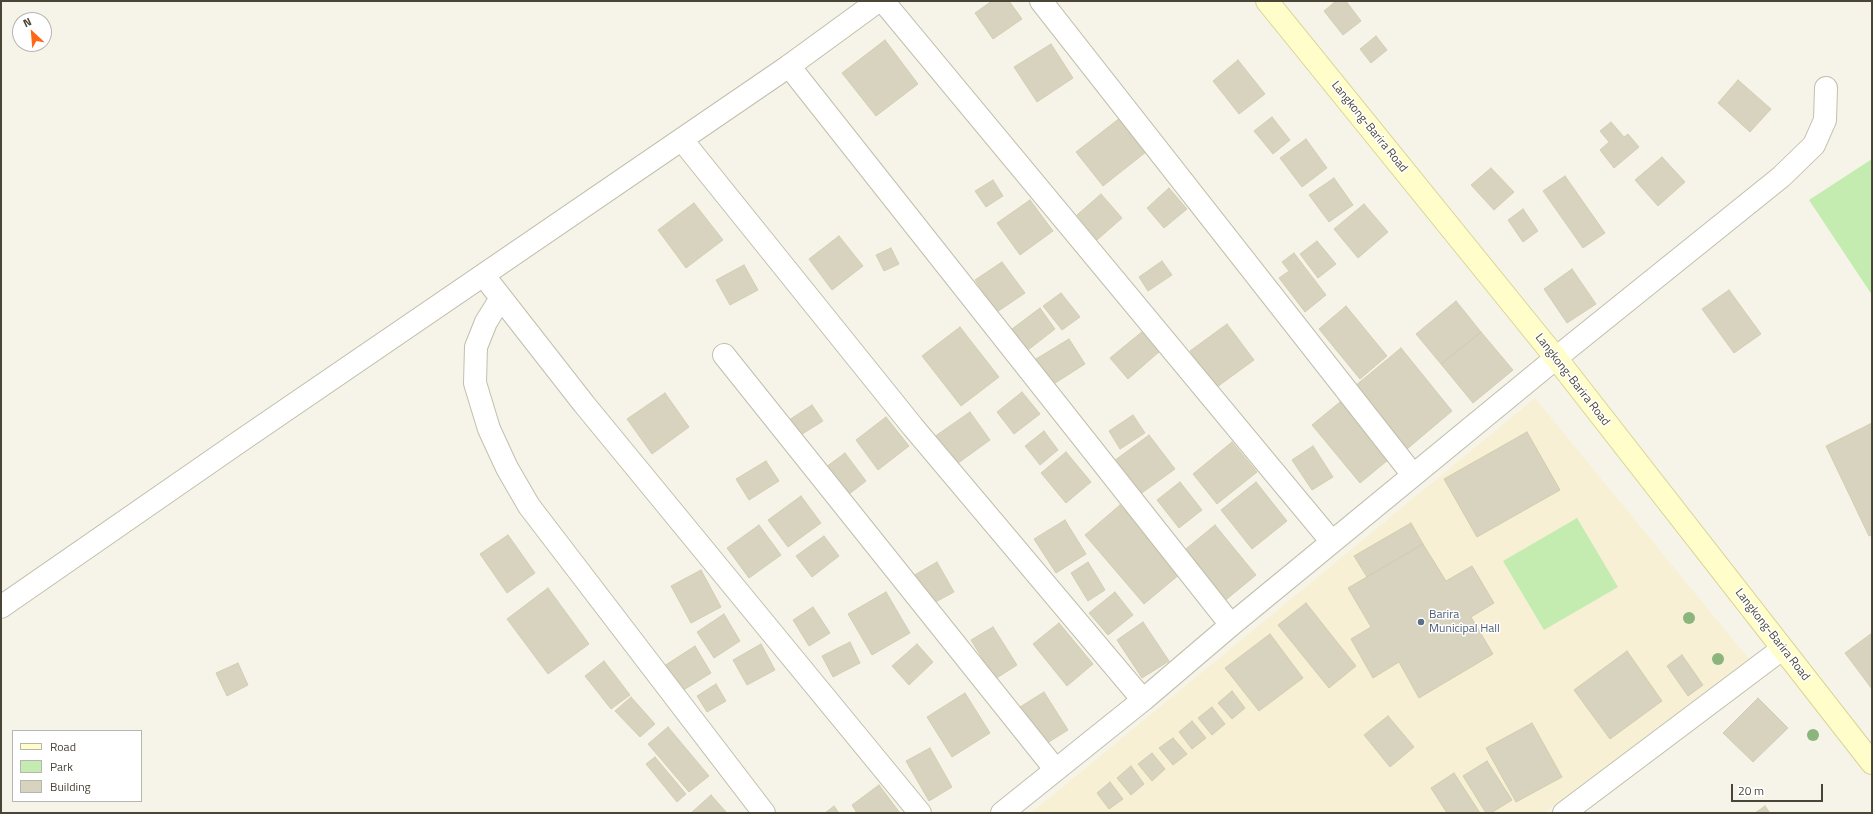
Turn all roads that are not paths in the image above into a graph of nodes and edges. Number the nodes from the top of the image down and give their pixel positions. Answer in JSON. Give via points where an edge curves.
{"nodes":[{"id":1,"x":878,"y":1,"type":"edge"},
{"id":2,"x":883,"y":1,"type":"edge"},
{"id":3,"x":1041,"y":1,"type":"edge"},
{"id":4,"x":1267,"y":1,"type":"edge"},
{"id":5,"x":789,"y":66,"type":"junction"},
{"id":6,"x":1826,"y":88,"type":"dead end"},
{"id":7,"x":682,"y":140,"type":"junction"},
{"id":8,"x":484,"y":276,"type":"junction"},
{"id":9,"x":501,"y":298,"type":"junction"},
{"id":10,"x":724,"y":355,"type":"dead end"},
{"id":11,"x":1556,"y":358,"type":"junction"},
{"id":12,"x":1413,"y":475,"type":"junction"},
{"id":13,"x":1332,"y":542,"type":"junction"},
{"id":14,"x":1,"y":607,"type":"edge"},
{"id":15,"x":1231,"y":625,"type":"junction"},
{"id":16,"x":1782,"y":649,"type":"junction"},
{"id":17,"x":1143,"y":700,"type":"junction"},
{"id":18,"x":1872,"y":763,"type":"edge"},
{"id":19,"x":1055,"y":769,"type":"junction"},
{"id":20,"x":764,"y":813,"type":"edge"},
{"id":21,"x":920,"y":813,"type":"edge"},
{"id":22,"x":1002,"y":813,"type":"edge"},
{"id":23,"x":1564,"y":813,"type":"edge"}],
"edges":[{"from":1,"to":5,"type":"street"},
{"from":2,"to":13,"type":"street"},
{"from":3,"to":12,"type":"street"},
{"from":4,"to":11,"type":"main road","name":"Langkong-Barira Road"},
{"from":5,"to":7,"type":"street"},
{"from":5,"to":15,"type":"street"},
{"from":6,"to":11,"type":"street","via":[[1825,120],[1814,145],[1736,215]]},
{"from":7,"to":8,"type":"street"},
{"from":7,"to":17,"type":"street","via":[[913,427]]},
{"from":8,"to":9,"type":"street"},
{"from":8,"to":14,"type":"street"},
{"from":9,"to":20,"type":"street","via":[[486,322],[476,347],[475,382],[489,429],[507,468],[529,506]]},
{"from":9,"to":21,"type":"street","via":[[584,404]]},
{"from":10,"to":19,"type":"street"},
{"from":11,"to":12,"type":"street"},
{"from":11,"to":16,"type":"main road","name":"Langkong-Barira Road"},
{"from":12,"to":13,"type":"street"},
{"from":13,"to":15,"type":"street"},
{"from":15,"to":17,"type":"street"},
{"from":16,"to":18,"type":"main road","name":"Langkong-Barira Road"},
{"from":16,"to":23,"type":"street"},
{"from":17,"to":19,"type":"street"},
{"from":19,"to":22,"type":"street"}]}
